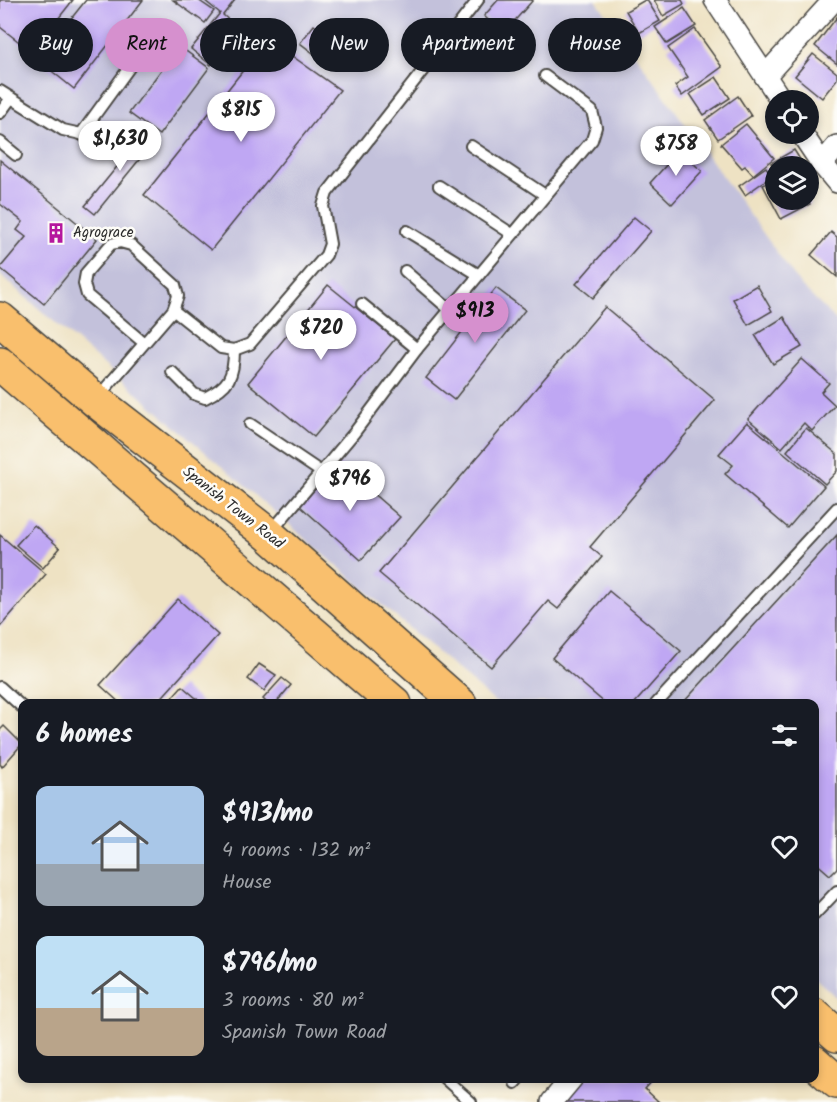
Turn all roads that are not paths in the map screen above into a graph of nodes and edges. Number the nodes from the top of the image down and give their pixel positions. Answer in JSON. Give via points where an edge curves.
{"nodes":[{"id":1,"x":478,"y":0,"type":"edge"},
{"id":2,"x":715,"y":0,"type":"edge"},
{"id":3,"x":834,"y":0,"type":"edge"},
{"id":4,"x":126,"y":72,"type":"edge"},
{"id":5,"x":545,"y":76,"type":"dead end"},
{"id":6,"x":765,"y":76,"type":"junction"},
{"id":7,"x":774,"y":90,"type":"edge"},
{"id":8,"x":0,"y":91,"type":"edge"},
{"id":9,"x":12,"y":98,"type":"junction"},
{"id":10,"x":0,"y":113,"type":"edge"},
{"id":11,"x":81,"y":134,"type":"junction"},
{"id":12,"x":0,"y":142,"type":"edge"},
{"id":13,"x":809,"y":144,"type":"edge"},
{"id":14,"x":471,"y":146,"type":"dead end"},
{"id":15,"x":837,"y":146,"type":"edge"},
{"id":16,"x":106,"y":150,"type":"dead end"},
{"id":17,"x":16,"y":155,"type":"dead end"},
{"id":18,"x":822,"y":164,"type":"junction"},
{"id":19,"x":837,"y":182,"type":"edge"},
{"id":20,"x":439,"y":186,"type":"dead end"},
{"id":21,"x":544,"y":195,"type":"junction"},
{"id":22,"x":407,"y":231,"type":"dead end"},
{"id":23,"x":512,"y":234,"type":"junction"},
{"id":24,"x":405,"y":271,"type":"dead end"},
{"id":25,"x":479,"y":275,"type":"junction"},
{"id":26,"x":362,"y":304,"type":"dead end"},
{"id":27,"x":173,"y":310,"type":"junction"},
{"id":28,"x":450,"y":310,"type":"junction"},
{"id":29,"x":0,"y":318,"type":"edge"},
{"id":30,"x":144,"y":344,"type":"junction"},
{"id":31,"x":417,"y":349,"type":"junction"},
{"id":32,"x":234,"y":350,"type":"junction"},
{"id":33,"x":0,"y":364,"type":"edge"},
{"id":34,"x":172,"y":372,"type":"dead end"},
{"id":35,"x":95,"y":400,"type":"junction"},
{"id":36,"x":250,"y":424,"type":"dead end"},
{"id":37,"x":321,"y":472,"type":"junction"},
{"id":38,"x":837,"y":508,"type":"edge"},
{"id":39,"x":268,"y":534,"type":"junction"},
{"id":40,"x":236,"y":567,"type":"junction"},
{"id":41,"x":0,"y":687,"type":"edge"},
{"id":42,"x":389,"y":699,"type":"edge"},
{"id":43,"x":454,"y":699,"type":"edge"},
{"id":44,"x":662,"y":699,"type":"edge"},
{"id":45,"x":18,"y":703,"type":"edge"},
{"id":46,"x":837,"y":891,"type":"edge"},
{"id":47,"x":819,"y":910,"type":"edge"},
{"id":48,"x":819,"y":1019,"type":"edge"},
{"id":49,"x":837,"y":1035,"type":"edge"},
{"id":50,"x":819,"y":1066,"type":"edge"},
{"id":51,"x":837,"y":1082,"type":"edge"},
{"id":52,"x":450,"y":1083,"type":"edge"},
{"id":53,"x":568,"y":1083,"type":"edge"},
{"id":54,"x":471,"y":1102,"type":"edge"},
{"id":55,"x":552,"y":1102,"type":"edge"}],
"edges":[{"from":1,"to":32,"type":"lane","via":[[327,193],[323,206],[330,244],[326,255],[250,344]]},
{"from":2,"to":6,"type":"street"},
{"from":3,"to":6,"type":"street"},
{"from":4,"to":11,"type":"lane"},
{"from":5,"to":21,"type":"lane","via":[[592,111],[596,127],[592,140]]},
{"from":6,"to":7,"type":"street"},
{"from":8,"to":9,"type":"lane"},
{"from":9,"to":10,"type":"lane"},
{"from":9,"to":11,"type":"lane","via":[[63,130]]},
{"from":11,"to":16,"type":"lane"},
{"from":12,"to":17,"type":"lane"},
{"from":13,"to":18,"type":"street"},
{"from":14,"to":21,"type":"lane"},
{"from":15,"to":18,"type":"street"},
{"from":18,"to":19,"type":"street"},
{"from":20,"to":23,"type":"lane"},
{"from":21,"to":23,"type":"lane"},
{"from":22,"to":25,"type":"lane"},
{"from":23,"to":25,"type":"lane"},
{"from":24,"to":28,"type":"lane"},
{"from":25,"to":28,"type":"lane"},
{"from":26,"to":31,"type":"lane"},
{"from":27,"to":30,"type":"lane"},
{"from":27,"to":30,"type":"lane","via":[[178,296],[175,285],[131,245],[111,244],[86,273],[87,295]]},
{"from":27,"to":32,"type":"lane","via":[[221,348]]},
{"from":28,"to":31,"type":"lane"},
{"from":29,"to":35,"type":"highway","name":"Spanish Town Road"},
{"from":30,"to":35,"type":"lane"},
{"from":31,"to":37,"type":"lane"},
{"from":32,"to":34,"type":"lane","via":[[230,379],[205,398],[194,394]]},
{"from":33,"to":40,"type":"highway"},
{"from":35,"to":39,"type":"highway","name":"Spanish Town Road"},
{"from":36,"to":37,"type":"lane"},
{"from":37,"to":39,"type":"lane"},
{"from":38,"to":44,"type":"lane"},
{"from":39,"to":40,"type":"highway"},
{"from":39,"to":43,"type":"highway","name":"Spanish Town Road"},
{"from":40,"to":42,"type":"highway"},
{"from":41,"to":45,"type":"lane"},
{"from":46,"to":47,"type":"lane"},
{"from":48,"to":49,"type":"highway"},
{"from":50,"to":51,"type":"highway"},
{"from":52,"to":54,"type":"lane"},
{"from":53,"to":55,"type":"street"}]}
